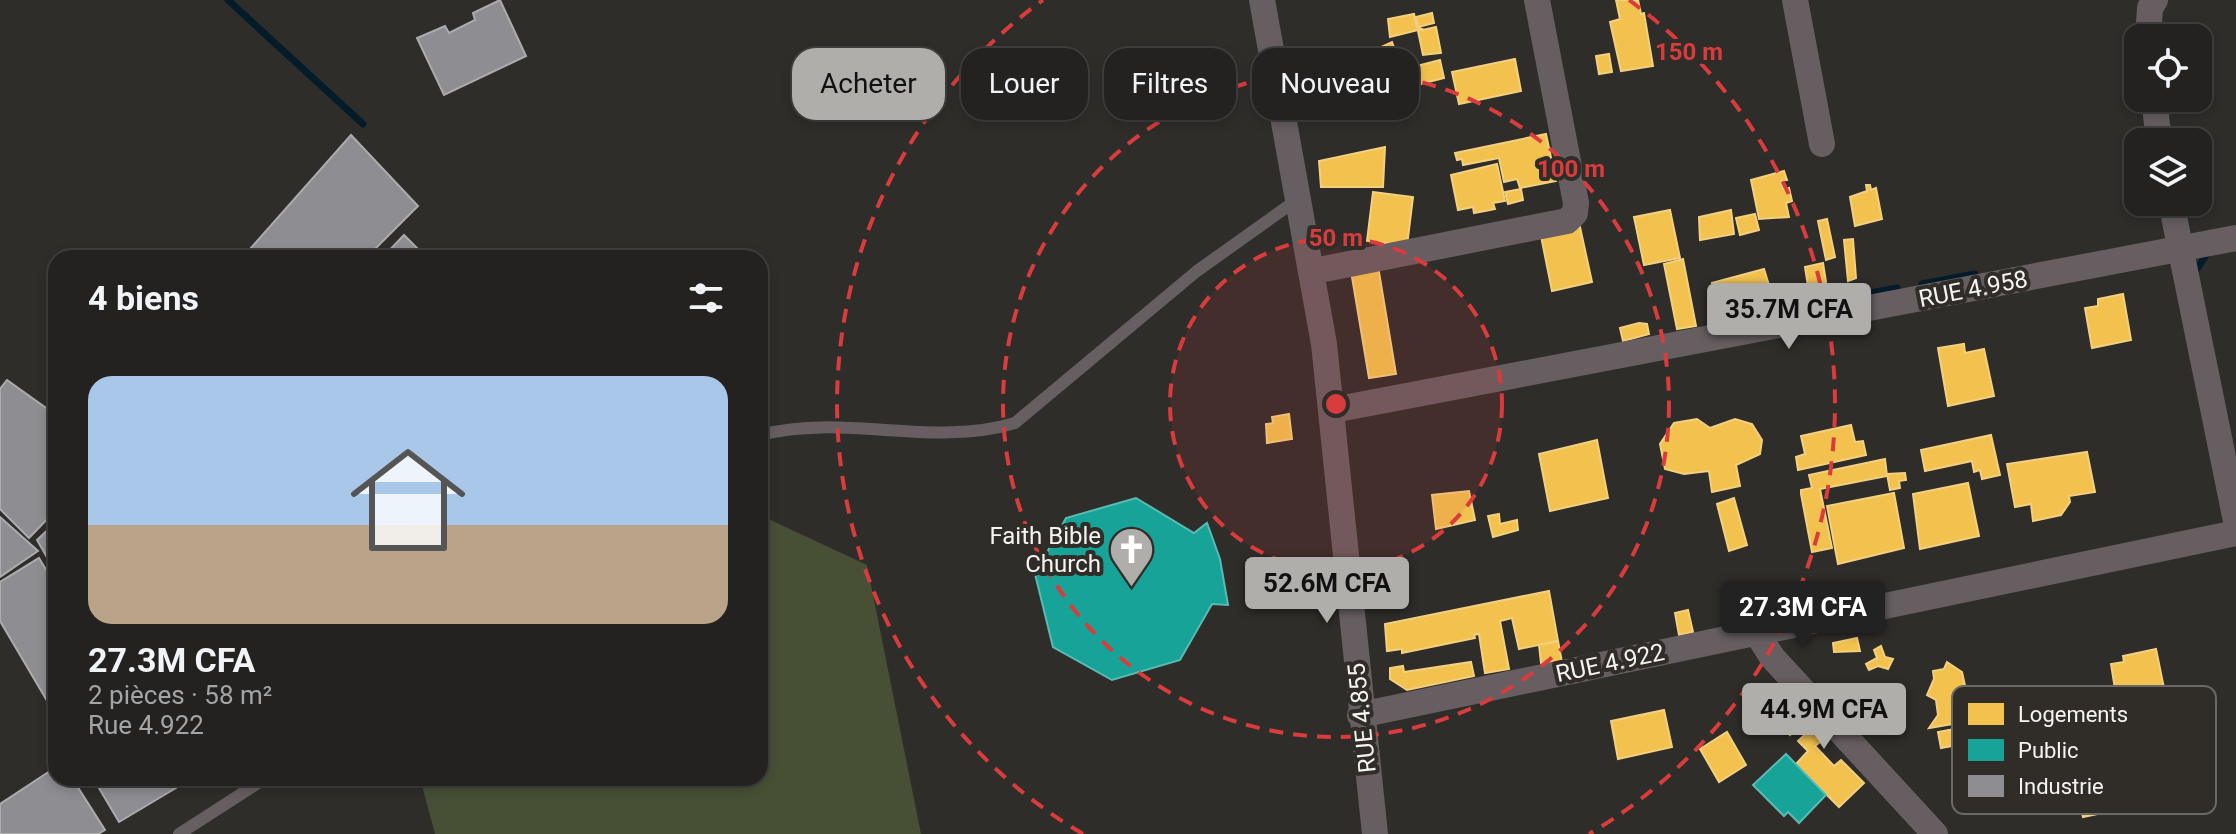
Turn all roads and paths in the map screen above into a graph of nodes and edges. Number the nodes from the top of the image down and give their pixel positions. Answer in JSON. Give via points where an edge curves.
{"nodes":[{"id":1,"x":1262,"y":0,"type":"edge"},
{"id":2,"x":1537,"y":0,"type":"edge"},
{"id":3,"x":1795,"y":0,"type":"edge"},
{"id":4,"x":2155,"y":0,"type":"edge"},
{"id":5,"x":2149,"y":24,"type":"edge"},
{"id":6,"x":1822,"y":144,"type":"dead end"},
{"id":7,"x":1300,"y":197,"type":"junction"},
{"id":8,"x":2174,"y":216,"type":"edge"},
{"id":9,"x":2236,"y":238,"type":"edge"},
{"id":10,"x":2181,"y":248,"type":"junction"},
{"id":11,"x":1314,"y":271,"type":"junction"},
{"id":12,"x":1333,"y":410,"type":"junction"},
{"id":13,"x":768,"y":434,"type":"edge"},
{"id":14,"x":2236,"y":521,"type":"edge"},
{"id":15,"x":2236,"y":533,"type":"edge"},
{"id":16,"x":1757,"y":633,"type":"junction"},
{"id":17,"x":1360,"y":715,"type":"junction"},
{"id":18,"x":254,"y":786,"type":"edge"},
{"id":19,"x":179,"y":834,"type":"edge"},
{"id":20,"x":1375,"y":834,"type":"edge"},
{"id":21,"x":1935,"y":834,"type":"edge"}],
"edges":[{"from":1,"to":7,"type":"street","name":"RUE 4.855"},
{"from":2,"to":11,"type":"street","via":[[1575,213],[1567,221]]},
{"from":3,"to":6,"type":"street"},
{"from":4,"to":5,"type":"street"},
{"from":7,"to":11,"type":"street","name":"RUE 4.855"},
{"from":7,"to":13,"type":"lane","via":[[1197,271],[1015,423],[982,433],[814,426]]},
{"from":8,"to":10,"type":"street"},
{"from":9,"to":10,"type":"street","name":"RUE 4.958"},
{"from":10,"to":12,"type":"street","name":"RUE 4.958"},
{"from":10,"to":14,"type":"street"},
{"from":11,"to":12,"type":"street","name":"RUE 4.855"},
{"from":12,"to":17,"type":"street","name":"RUE 4.855"},
{"from":15,"to":16,"type":"street","name":"RUE 4.922"},
{"from":16,"to":17,"type":"street","name":"RUE 4.922"},
{"from":16,"to":21,"type":"street","via":[[1772,657]]},
{"from":17,"to":20,"type":"street","name":"RUE 4.855"},
{"from":18,"to":19,"type":"lane"}]}
